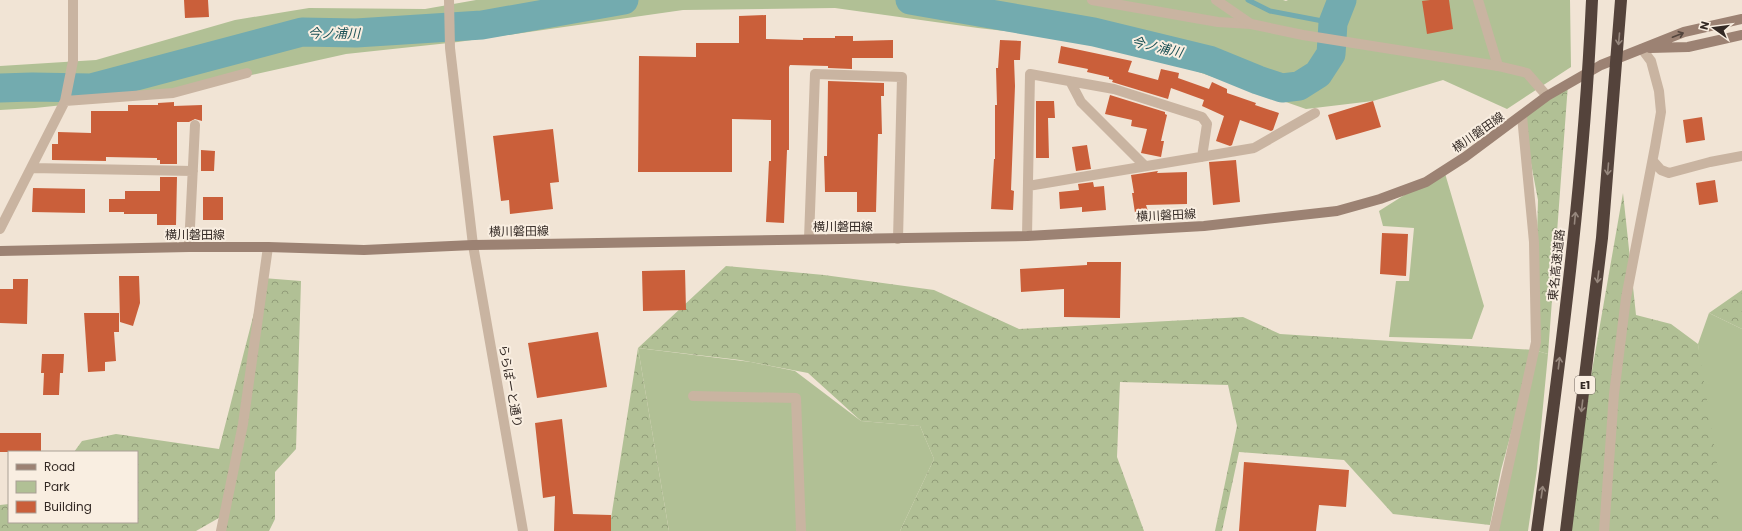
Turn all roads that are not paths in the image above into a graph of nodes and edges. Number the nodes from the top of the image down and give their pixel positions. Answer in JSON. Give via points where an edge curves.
{"nodes":[{"id":1,"x":73,"y":0,"type":"edge"},
{"id":2,"x":449,"y":0,"type":"edge"},
{"id":3,"x":1092,"y":0,"type":"edge"},
{"id":4,"x":1216,"y":0,"type":"edge"},
{"id":5,"x":1478,"y":0,"type":"edge"},
{"id":6,"x":1590,"y":0,"type":"edge"},
{"id":7,"x":1621,"y":0,"type":"edge"},
{"id":8,"x":1742,"y":19,"type":"edge"},
{"id":9,"x":1251,"y":24,"type":"junction"},
{"id":10,"x":1742,"y":35,"type":"edge"},
{"id":11,"x":1642,"y":49,"type":"junction"},
{"id":12,"x":1498,"y":66,"type":"junction"},
{"id":13,"x":247,"y":73,"type":"dead end"},
{"id":14,"x":1070,"y":81,"type":"junction"},
{"id":15,"x":1548,"y":96,"type":"junction"},
{"id":16,"x":65,"y":101,"type":"junction"},
{"id":17,"x":1315,"y":113,"type":"dead end"},
{"id":18,"x":1522,"y":116,"type":"junction"},
{"id":19,"x":195,"y":125,"type":"dead end"},
{"id":20,"x":1742,"y":156,"type":"edge"},
{"id":21,"x":1202,"y":157,"type":"junction"},
{"id":22,"x":1653,"y":161,"type":"junction"},
{"id":23,"x":1145,"y":166,"type":"junction"},
{"id":24,"x":31,"y":168,"type":"junction"},
{"id":25,"x":193,"y":171,"type":"junction"},
{"id":26,"x":1028,"y":186,"type":"junction"},
{"id":27,"x":0,"y":229,"type":"edge"},
{"id":28,"x":1027,"y":236,"type":"junction"},
{"id":29,"x":898,"y":239,"type":"junction"},
{"id":30,"x":809,"y":240,"type":"junction"},
{"id":31,"x":473,"y":245,"type":"junction"},
{"id":32,"x":189,"y":247,"type":"junction"},
{"id":33,"x":268,"y":247,"type":"junction"},
{"id":34,"x":0,"y":251,"type":"edge"},
{"id":35,"x":693,"y":396,"type":"dead end"},
{"id":36,"x":221,"y":531,"type":"edge"},
{"id":37,"x":523,"y":531,"type":"edge"},
{"id":38,"x":801,"y":531,"type":"edge"},
{"id":39,"x":1494,"y":531,"type":"edge"},
{"id":40,"x":1537,"y":531,"type":"edge"},
{"id":41,"x":1566,"y":531,"type":"edge"},
{"id":42,"x":1604,"y":531,"type":"edge"}],
"edges":[{"from":1,"to":16,"type":"street","via":[[73,61]]},
{"from":2,"to":31,"type":"street","name":"ららぽーと通り","via":[[450,48]]},
{"from":3,"to":9,"type":"street","via":[[1218,22]]},
{"from":4,"to":9,"type":"street"},
{"from":5,"to":12,"type":"street"},
{"from":40,"to":6,"type":"highway","name":"東名高速道路","number":"E1","one_way":true,"via":[[1572,256],[1590,47]]},
{"from":7,"to":41,"type":"highway","number":"E1","one_way":true,"via":[[1602,238]]},
{"from":11,"to":8,"type":"main road","name":"横川磐田線","one_way":true,"via":[[1684,32]]},
{"from":9,"to":12,"type":"street","via":[[1303,35]]},
{"from":10,"to":11,"type":"main road","name":"横川磐田線","via":[[1688,47]]},
{"from":11,"to":15,"type":"main road","name":"横川磐田線","via":[[1601,65]]},
{"from":11,"to":22,"type":"street","via":[[1651,61],[1659,91],[1660,112]]},
{"from":12,"to":15,"type":"street","via":[[1527,73]]},
{"from":13,"to":16,"type":"street","via":[[172,93]]},
{"from":14,"to":21,"type":"street","via":[[1114,89],[1202,117],[1207,124]]},
{"from":14,"to":23,"type":"street","via":[[1081,102]]},
{"from":14,"to":26,"type":"street","via":[[1030,74]]},
{"from":15,"to":18,"type":"main road","name":"横川磐田線"},
{"from":16,"to":24,"type":"street"},
{"from":17,"to":21,"type":"street","via":[[1254,148]]},
{"from":18,"to":28,"type":"main road","name":"横川磐田線","via":[[1426,182],[1337,211],[1204,226]]},
{"from":18,"to":39,"type":"street","via":[[1534,242],[1536,342]]},
{"from":19,"to":25,"type":"street"},
{"from":20,"to":22,"type":"street","via":[[1669,173],[1661,170]]},
{"from":21,"to":23,"type":"street"},
{"from":22,"to":42,"type":"street","via":[[1626,298],[1614,394]]},
{"from":23,"to":26,"type":"street"},
{"from":24,"to":25,"type":"street"},
{"from":24,"to":27,"type":"street"},
{"from":25,"to":32,"type":"street"},
{"from":26,"to":28,"type":"street"},
{"from":28,"to":29,"type":"main road","name":"横川磐田線"},
{"from":29,"to":30,"type":"main road","name":"横川磐田線"},
{"from":29,"to":30,"type":"street","via":[[902,76],[815,74]]},
{"from":30,"to":31,"type":"main road","name":"横川磐田線"},
{"from":31,"to":33,"type":"main road","name":"横川磐田線","via":[[364,250]]},
{"from":31,"to":37,"type":"street","name":"ららぽーと通り"},
{"from":32,"to":33,"type":"main road","name":"横川磐田線"},
{"from":32,"to":34,"type":"main road","name":"横川磐田線"},
{"from":33,"to":36,"type":"street","via":[[243,424]]},
{"from":35,"to":38,"type":"street","via":[[796,398]]}]}
